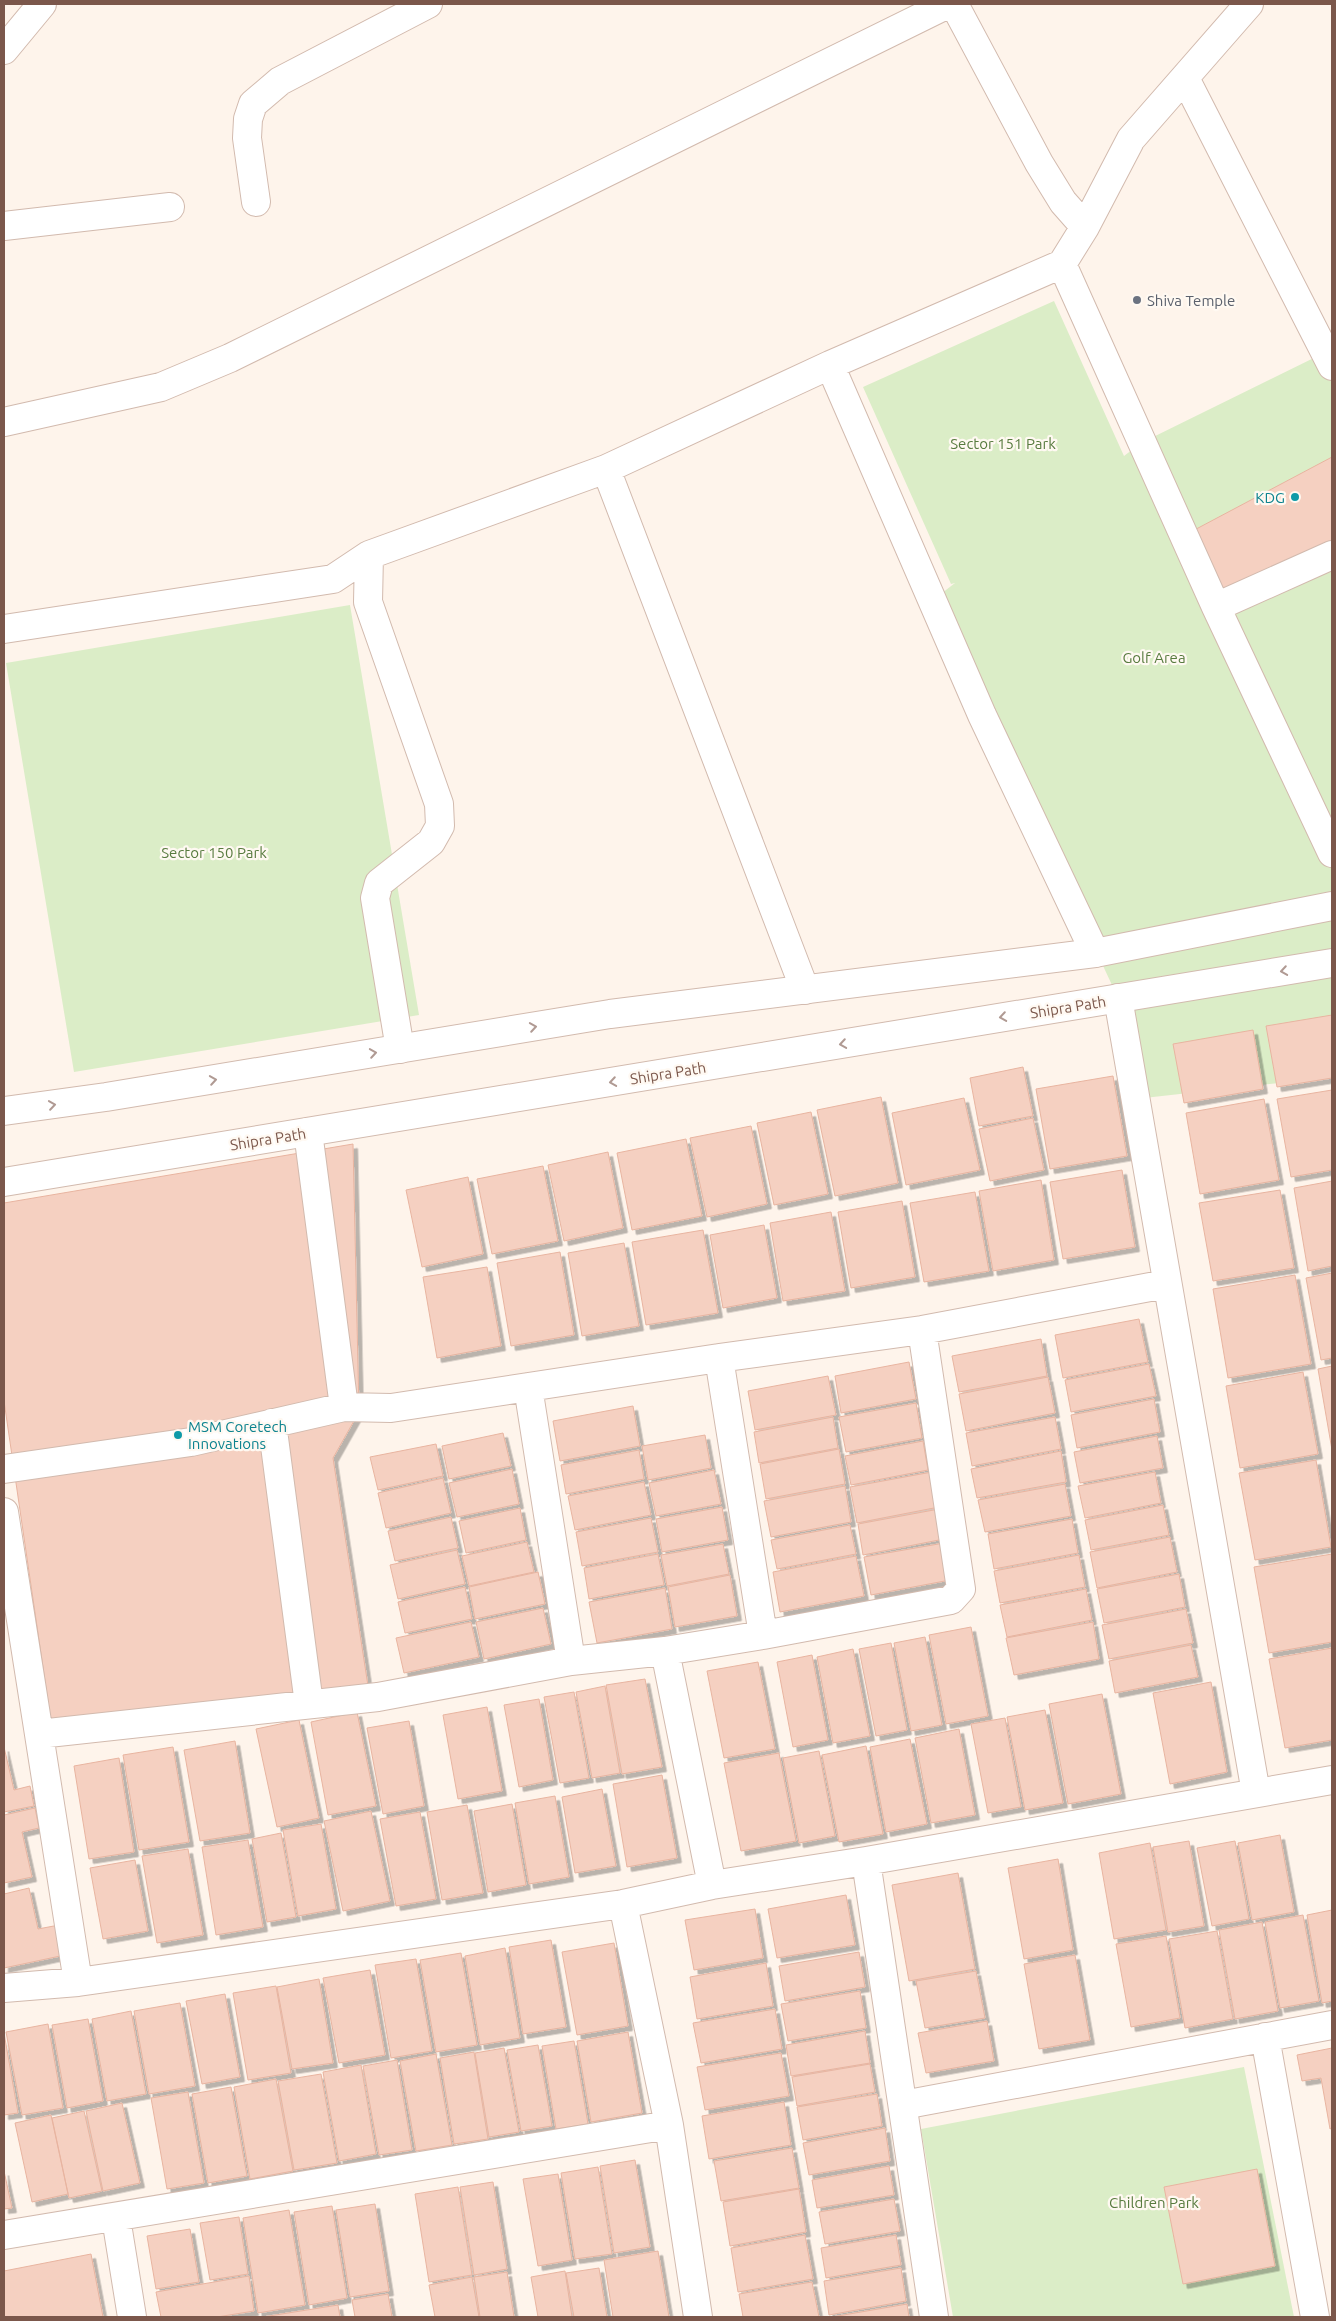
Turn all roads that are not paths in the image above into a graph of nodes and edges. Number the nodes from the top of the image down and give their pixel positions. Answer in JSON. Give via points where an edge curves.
{"nodes":[{"id":1,"x":42,"y":4,"type":"edge"},
{"id":2,"x":428,"y":4,"type":"edge"},
{"id":3,"x":948,"y":4,"type":"edge"},
{"id":4,"x":954,"y":4,"type":"edge"},
{"id":5,"x":1249,"y":4,"type":"edge"},
{"id":6,"x":4,"y":50,"type":"edge"},
{"id":7,"x":1185,"y":78,"type":"junction"},
{"id":8,"x":256,"y":202,"type":"dead end"},
{"id":9,"x":170,"y":207,"type":"dead end"},
{"id":10,"x":4,"y":226,"type":"edge"},
{"id":11,"x":1085,"y":227,"type":"junction"},
{"id":12,"x":1062,"y":264,"type":"junction"},
{"id":13,"x":830,"y":365,"type":"junction"},
{"id":14,"x":1332,"y":366,"type":"edge"},
{"id":15,"x":4,"y":422,"type":"edge"},
{"id":16,"x":606,"y":469,"type":"junction"},
{"id":17,"x":369,"y":555,"type":"junction"},
{"id":18,"x":1332,"y":555,"type":"edge"},
{"id":19,"x":1216,"y":607,"type":"junction"},
{"id":20,"x":4,"y":628,"type":"edge"},
{"id":21,"x":1332,"y":853,"type":"edge"},
{"id":22,"x":1332,"y":906,"type":"edge"},
{"id":23,"x":1095,"y":953,"type":"junction"},
{"id":24,"x":1332,"y":963,"type":"edge"},
{"id":25,"x":805,"y":990,"type":"junction"},
{"id":26,"x":1118,"y":998,"type":"junction"},
{"id":27,"x":400,"y":1049,"type":"junction"},
{"id":28,"x":4,"y":1111,"type":"edge"},
{"id":29,"x":308,"y":1132,"type":"junction"},
{"id":30,"x":4,"y":1182,"type":"edge"},
{"id":31,"x":1166,"y":1284,"type":"junction"},
{"id":32,"x":922,"y":1330,"type":"junction"},
{"id":33,"x":719,"y":1358,"type":"junction"},
{"id":34,"x":528,"y":1387,"type":"junction"},
{"id":35,"x":344,"y":1407,"type":"junction"},
{"id":36,"x":272,"y":1424,"type":"junction"},
{"id":37,"x":4,"y":1469,"type":"edge"},
{"id":38,"x":4,"y":1512,"type":"edge"},
{"id":39,"x":763,"y":1635,"type":"junction"},
{"id":40,"x":665,"y":1650,"type":"junction"},
{"id":41,"x":571,"y":1661,"type":"junction"},
{"id":42,"x":310,"y":1704,"type":"junction"},
{"id":43,"x":39,"y":1734,"type":"junction"},
{"id":44,"x":1332,"y":1780,"type":"edge"},
{"id":45,"x":1256,"y":1793,"type":"junction"},
{"id":46,"x":866,"y":1861,"type":"junction"},
{"id":47,"x":712,"y":1885,"type":"junction"},
{"id":48,"x":623,"y":1904,"type":"junction"},
{"id":49,"x":78,"y":1982,"type":"junction"},
{"id":50,"x":4,"y":1988,"type":"edge"},
{"id":51,"x":1332,"y":2024,"type":"edge"},
{"id":52,"x":1265,"y":2037,"type":"junction"},
{"id":53,"x":903,"y":2106,"type":"junction"},
{"id":54,"x":669,"y":2125,"type":"junction"},
{"id":55,"x":116,"y":2218,"type":"junction"},
{"id":56,"x":4,"y":2235,"type":"edge"},
{"id":57,"x":132,"y":2317,"type":"edge"},
{"id":58,"x":698,"y":2317,"type":"edge"},
{"id":59,"x":934,"y":2317,"type":"edge"},
{"id":60,"x":1315,"y":2317,"type":"edge"}],
"edges":[{"from":1,"to":6,"type":"street"},
{"from":2,"to":8,"type":"street","via":[[280,81],[253,104],[247,138]]},
{"from":3,"to":15,"type":"street","via":[[230,358],[160,387]]},
{"from":4,"to":11,"type":"street","via":[[1038,163],[1063,202]]},
{"from":5,"to":7,"type":"street"},
{"from":7,"to":11,"type":"street","via":[[1131,139]]},
{"from":7,"to":14,"type":"street"},
{"from":9,"to":10,"type":"street"},
{"from":11,"to":12,"type":"street"},
{"from":12,"to":13,"type":"street"},
{"from":12,"to":19,"type":"street"},
{"from":13,"to":16,"type":"street"},
{"from":13,"to":23,"type":"street","via":[[982,714]]},
{"from":16,"to":17,"type":"street"},
{"from":16,"to":25,"type":"street"},
{"from":17,"to":20,"type":"street","via":[[333,579]]},
{"from":17,"to":27,"type":"street","via":[[368,602],[436,795],[440,826],[431,842],[379,884],[375,898]]},
{"from":18,"to":19,"type":"street"},
{"from":19,"to":21,"type":"street"},
{"from":22,"to":23,"type":"street"},
{"from":23,"to":25,"type":"street"},
{"from":24,"to":26,"type":"street","name":"Shipra Path","one_way":true},
{"from":27,"to":25,"type":"street","one_way":true,"via":[[610,1014]]},
{"from":26,"to":29,"type":"street","name":"Shipra Path","one_way":true},
{"from":26,"to":31,"type":"street"},
{"from":28,"to":27,"type":"street","one_way":true},
{"from":29,"to":30,"type":"street","name":"Shipra Path"},
{"from":29,"to":35,"type":"street"},
{"from":31,"to":32,"type":"street"},
{"from":31,"to":45,"type":"street"},
{"from":32,"to":33,"type":"street"},
{"from":32,"to":39,"type":"street","via":[[961,1589],[951,1600]]},
{"from":33,"to":34,"type":"street"},
{"from":33,"to":39,"type":"street"},
{"from":34,"to":35,"type":"street","via":[[391,1408]]},
{"from":34,"to":41,"type":"street"},
{"from":35,"to":36,"type":"street"},
{"from":36,"to":37,"type":"street","via":[[192,1442]]},
{"from":36,"to":42,"type":"street"},
{"from":38,"to":43,"type":"street"},
{"from":39,"to":40,"type":"street"},
{"from":40,"to":41,"type":"street"},
{"from":40,"to":47,"type":"street"},
{"from":41,"to":42,"type":"street","via":[[378,1697]]},
{"from":42,"to":43,"type":"street"},
{"from":43,"to":49,"type":"street"},
{"from":44,"to":45,"type":"street"},
{"from":45,"to":46,"type":"street"},
{"from":46,"to":47,"type":"street"},
{"from":46,"to":53,"type":"street"},
{"from":47,"to":48,"type":"street"},
{"from":48,"to":49,"type":"street"},
{"from":48,"to":54,"type":"street"},
{"from":49,"to":50,"type":"street"},
{"from":51,"to":52,"type":"street"},
{"from":52,"to":53,"type":"street"},
{"from":52,"to":60,"type":"street"},
{"from":53,"to":59,"type":"street"},
{"from":54,"to":55,"type":"street"},
{"from":54,"to":58,"type":"street"},
{"from":55,"to":56,"type":"street"},
{"from":55,"to":57,"type":"street"}]}
